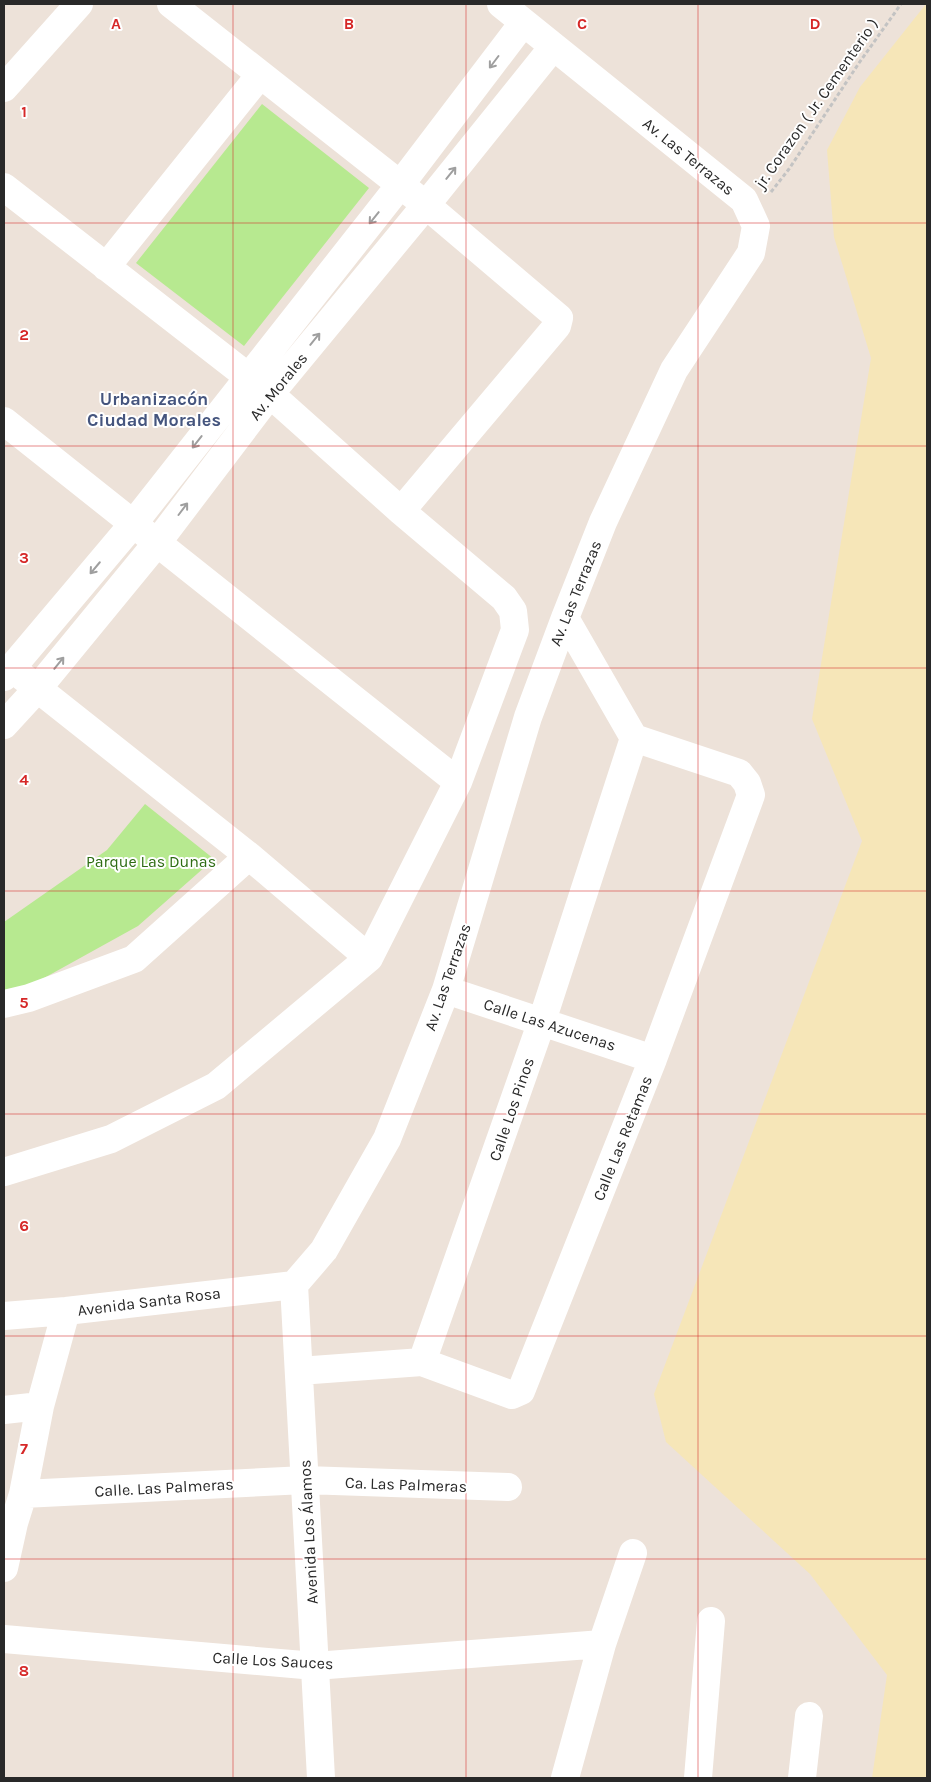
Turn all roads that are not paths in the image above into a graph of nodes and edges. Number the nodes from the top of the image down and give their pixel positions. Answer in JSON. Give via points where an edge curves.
{"nodes":[{"id":1,"x":79,"y":4,"type":"edge"},
{"id":2,"x":171,"y":4,"type":"edge"},
{"id":3,"x":500,"y":4,"type":"edge"},
{"id":4,"x":524,"y":23,"type":"junction"},
{"id":5,"x":553,"y":47,"type":"junction"},
{"id":6,"x":260,"y":75,"type":"junction"},
{"id":7,"x":4,"y":88,"type":"edge"},
{"id":8,"x":400,"y":186,"type":"junction"},
{"id":9,"x":4,"y":188,"type":"edge"},
{"id":10,"x":426,"y":205,"type":"junction"},
{"id":11,"x":106,"y":267,"type":"junction"},
{"id":12,"x":248,"y":377,"type":"junction"},
{"id":13,"x":270,"y":394,"type":"junction"},
{"id":14,"x":4,"y":420,"type":"edge"},
{"id":15,"x":401,"y":511,"type":"junction"},
{"id":16,"x":133,"y":524,"type":"junction"},
{"id":17,"x":157,"y":543,"type":"junction"},
{"id":18,"x":564,"y":618,"type":"junction"},
{"id":19,"x":7,"y":673,"type":"edge"},
{"id":20,"x":38,"y":688,"type":"junction"},
{"id":21,"x":4,"y":726,"type":"edge"},
{"id":22,"x":634,"y":738,"type":"junction"},
{"id":23,"x":458,"y":782,"type":"junction"},
{"id":24,"x":248,"y":856,"type":"junction"},
{"id":25,"x":369,"y":958,"type":"junction"},
{"id":26,"x":446,"y":990,"type":"junction"},
{"id":27,"x":4,"y":1004,"type":"edge"},
{"id":28,"x":542,"y":1021,"type":"junction"},
{"id":29,"x":653,"y":1059,"type":"junction"},
{"id":30,"x":4,"y":1172,"type":"edge"},
{"id":31,"x":294,"y":1285,"type":"junction"},
{"id":32,"x":66,"y":1311,"type":"junction"},
{"id":33,"x":4,"y":1316,"type":"edge"},
{"id":34,"x":422,"y":1362,"type":"junction"},
{"id":35,"x":299,"y":1371,"type":"junction"},
{"id":36,"x":40,"y":1406,"type":"junction"},
{"id":37,"x":4,"y":1410,"type":"edge"},
{"id":38,"x":305,"y":1480,"type":"junction"},
{"id":39,"x":508,"y":1487,"type":"dead end"},
{"id":40,"x":22,"y":1494,"type":"junction"},
{"id":41,"x":9,"y":1522,"type":"edge"},
{"id":42,"x":633,"y":1553,"type":"dead end"},
{"id":43,"x":4,"y":1568,"type":"edge"},
{"id":44,"x":711,"y":1621,"type":"dead end"},
{"id":45,"x":4,"y":1639,"type":"edge"},
{"id":46,"x":602,"y":1644,"type":"junction"},
{"id":47,"x":315,"y":1666,"type":"junction"},
{"id":48,"x":809,"y":1716,"type":"dead end"},
{"id":49,"x":321,"y":1778,"type":"edge"},
{"id":50,"x":565,"y":1778,"type":"edge"},
{"id":51,"x":698,"y":1778,"type":"edge"},
{"id":52,"x":802,"y":1778,"type":"edge"}],
"edges":[{"from":1,"to":7,"type":"street"},
{"from":2,"to":6,"type":"street"},
{"from":3,"to":4,"type":"street","name":"Av. Las Terrazas"},
{"from":4,"to":5,"type":"street","name":"Av. Las Terrazas"},
{"from":4,"to":8,"type":"street","name":"Av. Morales","one_way":true},
{"from":10,"to":5,"type":"street","name":"Av. Morales","one_way":true},
{"from":5,"to":18,"type":"street","name":"Av. Las Terrazas","via":[[744,200],[756,226],[751,253],[674,370],[603,522]]},
{"from":6,"to":8,"type":"street"},
{"from":6,"to":11,"type":"street"},
{"from":8,"to":10,"type":"street"},
{"from":8,"to":12,"type":"street","name":"Av. Morales","one_way":true},
{"from":9,"to":11,"type":"street"},
{"from":13,"to":10,"type":"street","name":"Av. Morales","one_way":true},
{"from":10,"to":15,"type":"street","via":[[559,318],[557,326]]},
{"from":11,"to":12,"type":"street"},
{"from":12,"to":13,"type":"street"},
{"from":12,"to":16,"type":"street","name":"Av. Morales","one_way":true},
{"from":13,"to":15,"type":"street"},
{"from":17,"to":13,"type":"street","name":"Av. Morales","one_way":true},
{"from":14,"to":16,"type":"street"},
{"from":15,"to":23,"type":"street","via":[[504,598],[513,611],[515,630]]},
{"from":16,"to":17,"type":"street"},
{"from":16,"to":19,"type":"street","name":"Av. Morales","one_way":true},
{"from":20,"to":17,"type":"street","name":"Av. Morales","one_way":true},
{"from":17,"to":23,"type":"street"},
{"from":18,"to":22,"type":"street"},
{"from":18,"to":26,"type":"street","name":"Av. Las Terrazas","via":[[528,717]]},
{"from":19,"to":20,"type":"street"},
{"from":20,"to":21,"type":"street","name":"Av. Morales"},
{"from":20,"to":24,"type":"street"},
{"from":22,"to":28,"type":"street","name":"Calle Los Pinos"},
{"from":22,"to":29,"type":"street","name":"Calle Las Retamas","via":[[739,773],[747,783],[750,795]]},
{"from":23,"to":25,"type":"street"},
{"from":24,"to":25,"type":"street"},
{"from":24,"to":27,"type":"street","via":[[134,959],[29,998]]},
{"from":25,"to":30,"type":"street","via":[[216,1086],[111,1139]]},
{"from":26,"to":28,"type":"street","name":"Calle Las Azucenas"},
{"from":26,"to":31,"type":"street","name":"Av. Las Terrazas","via":[[387,1139],[324,1250]]},
{"from":28,"to":29,"type":"street","name":"Calle Las Azucenas"},
{"from":28,"to":34,"type":"street","name":"Calle Los Pinos"},
{"from":29,"to":34,"type":"street","name":"Calle Las Retamas","via":[[521,1391],[512,1395]]},
{"from":31,"to":32,"type":"street","name":"Avenida Santa Rosa"},
{"from":31,"to":35,"type":"street","name":"Avenida Los Álamos"},
{"from":32,"to":33,"type":"street","name":"Avenida Santa Rosa"},
{"from":32,"to":36,"type":"street"},
{"from":34,"to":35,"type":"street"},
{"from":35,"to":38,"type":"street","name":"Avenida Los Álamos"},
{"from":36,"to":37,"type":"street"},
{"from":36,"to":40,"type":"street"},
{"from":38,"to":39,"type":"street","name":"Ca. Las Palmeras"},
{"from":38,"to":40,"type":"street","name":"Calle. Las Palmeras"},
{"from":38,"to":47,"type":"street","name":"Avenida Los Álamos"},
{"from":40,"to":41,"type":"street"},
{"from":41,"to":43,"type":"street"},
{"from":42,"to":46,"type":"street"},
{"from":44,"to":51,"type":"street"},
{"from":45,"to":47,"type":"street","name":"Calle Los Sauces"},
{"from":46,"to":47,"type":"street","name":"Calle Los Sauces"},
{"from":46,"to":50,"type":"street"},
{"from":47,"to":49,"type":"street","name":"Avenida Los Álamos"},
{"from":48,"to":52,"type":"street"}]}
